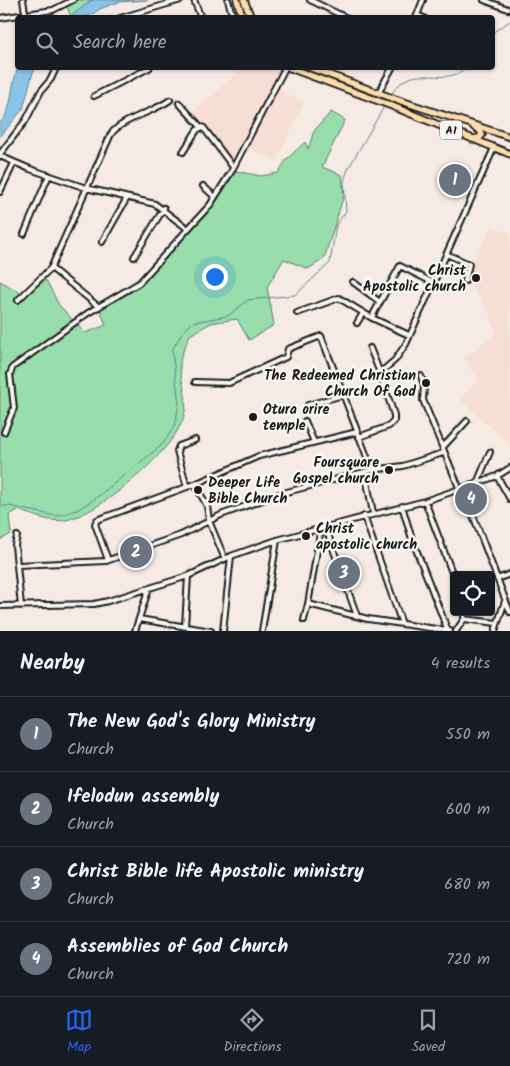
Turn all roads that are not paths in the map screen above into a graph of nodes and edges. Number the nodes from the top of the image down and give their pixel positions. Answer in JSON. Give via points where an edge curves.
{"nodes":[{"id":1,"x":23,"y":0,"type":"edge"},
{"id":2,"x":74,"y":0,"type":"edge"},
{"id":3,"x":181,"y":0,"type":"edge"},
{"id":4,"x":194,"y":0,"type":"edge"},
{"id":5,"x":228,"y":0,"type":"edge"},
{"id":6,"x":236,"y":0,"type":"edge"},
{"id":7,"x":245,"y":0,"type":"edge"},
{"id":8,"x":310,"y":0,"type":"edge"},
{"id":9,"x":423,"y":0,"type":"edge"},
{"id":10,"x":484,"y":0,"type":"edge"},
{"id":11,"x":497,"y":2,"type":"edge"},
{"id":12,"x":508,"y":9,"type":"dead end"},
{"id":13,"x":26,"y":15,"type":"edge"},
{"id":14,"x":30,"y":15,"type":"edge"},
{"id":15,"x":130,"y":15,"type":"edge"},
{"id":16,"x":200,"y":15,"type":"edge"},
{"id":17,"x":232,"y":15,"type":"edge"},
{"id":18,"x":241,"y":15,"type":"edge"},
{"id":19,"x":250,"y":15,"type":"edge"},
{"id":20,"x":341,"y":15,"type":"edge"},
{"id":21,"x":417,"y":15,"type":"edge"},
{"id":22,"x":15,"y":17,"type":"edge"},
{"id":23,"x":0,"y":18,"type":"edge"},
{"id":24,"x":55,"y":70,"type":"edge"},
{"id":25,"x":145,"y":70,"type":"edge"},
{"id":26,"x":283,"y":70,"type":"edge"},
{"id":27,"x":295,"y":70,"type":"edge"},
{"id":28,"x":319,"y":70,"type":"edge"},
{"id":29,"x":391,"y":70,"type":"edge"},
{"id":30,"x":383,"y":92,"type":"junction"},
{"id":31,"x":94,"y":96,"type":"dead end"},
{"id":32,"x":170,"y":100,"type":"dead end"},
{"id":33,"x":179,"y":103,"type":"dead end"},
{"id":34,"x":455,"y":117,"type":"junction"},
{"id":35,"x":200,"y":128,"type":"junction"},
{"id":36,"x":510,"y":137,"type":"edge"},
{"id":37,"x":470,"y":139,"type":"junction"},
{"id":38,"x":494,"y":148,"type":"junction"},
{"id":39,"x":183,"y":152,"type":"dead end"},
{"id":40,"x":510,"y":154,"type":"edge"},
{"id":41,"x":0,"y":155,"type":"edge"},
{"id":42,"x":14,"y":163,"type":"junction"},
{"id":43,"x":233,"y":167,"type":"junction"},
{"id":44,"x":49,"y":175,"type":"junction"},
{"id":45,"x":203,"y":186,"type":"dead end"},
{"id":46,"x":86,"y":188,"type":"junction"},
{"id":47,"x":0,"y":192,"type":"edge"},
{"id":48,"x":215,"y":197,"type":"junction"},
{"id":49,"x":127,"y":198,"type":"junction"},
{"id":50,"x":164,"y":208,"type":"junction"},
{"id":51,"x":188,"y":229,"type":"junction"},
{"id":52,"x":24,"y":234,"type":"dead end"},
{"id":53,"x":102,"y":242,"type":"dead end"},
{"id":54,"x":446,"y":254,"type":"junction"},
{"id":55,"x":134,"y":257,"type":"dead end"},
{"id":56,"x":51,"y":268,"type":"junction"},
{"id":57,"x":465,"y":281,"type":"dead end"},
{"id":58,"x":353,"y":282,"type":"dead end"},
{"id":59,"x":432,"y":282,"type":"junction"},
{"id":60,"x":18,"y":300,"type":"dead end"},
{"id":61,"x":380,"y":302,"type":"junction"},
{"id":62,"x":99,"y":307,"type":"junction"},
{"id":63,"x":297,"y":313,"type":"dead end"},
{"id":64,"x":363,"y":313,"type":"junction"},
{"id":65,"x":372,"y":318,"type":"junction"},
{"id":66,"x":356,"y":323,"type":"dead end"},
{"id":67,"x":409,"y":335,"type":"junction"},
{"id":68,"x":370,"y":348,"type":"dead end"},
{"id":69,"x":380,"y":373,"type":"junction"},
{"id":70,"x":421,"y":376,"type":"dead end"},
{"id":71,"x":195,"y":382,"type":"dead end"},
{"id":72,"x":343,"y":395,"type":"junction"},
{"id":73,"x":308,"y":405,"type":"dead end"},
{"id":74,"x":306,"y":421,"type":"dead end"},
{"id":75,"x":467,"y":421,"type":"dead end"},
{"id":76,"x":4,"y":432,"type":"dead end"},
{"id":77,"x":358,"y":435,"type":"junction"},
{"id":78,"x":195,"y":440,"type":"dead end"},
{"id":79,"x":314,"y":442,"type":"junction"},
{"id":80,"x":443,"y":447,"type":"junction"},
{"id":81,"x":490,"y":452,"type":"dead end"},
{"id":82,"x":443,"y":453,"type":"junction"},
{"id":83,"x":510,"y":468,"type":"edge"},
{"id":84,"x":372,"y":470,"type":"junction"},
{"id":85,"x":365,"y":472,"type":"junction"},
{"id":86,"x":497,"y":476,"type":"junction"},
{"id":87,"x":477,"y":483,"type":"junction"},
{"id":88,"x":195,"y":484,"type":"junction"},
{"id":89,"x":187,"y":487,"type":"junction"},
{"id":90,"x":462,"y":489,"type":"junction"},
{"id":91,"x":510,"y":499,"type":"edge"},
{"id":92,"x":424,"y":502,"type":"junction"},
{"id":93,"x":402,"y":506,"type":"junction"},
{"id":94,"x":373,"y":514,"type":"junction"},
{"id":95,"x":364,"y":516,"type":"junction"},
{"id":96,"x":209,"y":521,"type":"junction"},
{"id":97,"x":323,"y":526,"type":"junction"},
{"id":98,"x":17,"y":536,"type":"dead end"},
{"id":99,"x":277,"y":540,"type":"junction"},
{"id":100,"x":231,"y":556,"type":"junction"},
{"id":101,"x":225,"y":559,"type":"junction"},
{"id":102,"x":108,"y":560,"type":"junction"},
{"id":103,"x":18,"y":565,"type":"junction"},
{"id":104,"x":451,"y":571,"type":"edge"},
{"id":105,"x":510,"y":574,"type":"edge"},
{"id":106,"x":188,"y":576,"type":"junction"},
{"id":107,"x":498,"y":579,"type":"junction"},
{"id":108,"x":149,"y":588,"type":"junction"},
{"id":109,"x":505,"y":601,"type":"junction"},
{"id":110,"x":308,"y":604,"type":"junction"},
{"id":111,"x":0,"y":606,"type":"edge"},
{"id":112,"x":21,"y":606,"type":"junction"},
{"id":113,"x":510,"y":612,"type":"edge"},
{"id":114,"x":357,"y":616,"type":"junction"},
{"id":115,"x":139,"y":619,"type":"junction"},
{"id":116,"x":464,"y":619,"type":"joint"},
{"id":117,"x":304,"y":620,"type":"dead end"},
{"id":118,"x":497,"y":623,"type":"junction"},
{"id":119,"x":402,"y":624,"type":"junction"},
{"id":120,"x":185,"y":626,"type":"junction"},
{"id":121,"x":135,"y":631,"type":"edge"},
{"id":122,"x":211,"y":631,"type":"edge"},
{"id":123,"x":223,"y":631,"type":"edge"},
{"id":124,"x":262,"y":631,"type":"edge"},
{"id":125,"x":449,"y":631,"type":"edge"},
{"id":126,"x":456,"y":631,"type":"edge"},
{"id":127,"x":495,"y":631,"type":"edge"}],
"edges":[{"from":1,"to":13,"type":"street"},
{"from":2,"to":14,"type":"street","via":[[53,10]]},
{"from":3,"to":15,"type":"street"},
{"from":4,"to":16,"type":"street"},
{"from":5,"to":17,"type":"street"},
{"from":6,"to":18,"type":"highway"},
{"from":7,"to":19,"type":"highway"},
{"from":8,"to":20,"type":"street"},
{"from":9,"to":21,"type":"street"},
{"from":10,"to":11,"type":"street"},
{"from":11,"to":12,"type":"street"},
{"from":22,"to":23,"type":"street"},
{"from":24,"to":41,"type":"street","via":[[26,120]]},
{"from":25,"to":31,"type":"street"},
{"from":26,"to":43,"type":"street"},
{"from":27,"to":37,"type":"highway","number":"A1"},
{"from":28,"to":30,"type":"highway","number":"A1"},
{"from":29,"to":30,"type":"street"},
{"from":30,"to":34,"type":"highway","number":"A1"},
{"from":32,"to":46,"type":"street","via":[[114,129]]},
{"from":33,"to":35,"type":"street"},
{"from":34,"to":36,"type":"highway","number":"A1"},
{"from":34,"to":37,"type":"highway","via":[[482,133],[479,138]]},
{"from":35,"to":39,"type":"street"},
{"from":35,"to":43,"type":"street","via":[[206,129]]},
{"from":37,"to":38,"type":"highway","number":"A1"},
{"from":38,"to":40,"type":"highway","number":"A1"},
{"from":38,"to":54,"type":"street"},
{"from":41,"to":42,"type":"street"},
{"from":42,"to":44,"type":"street"},
{"from":42,"to":47,"type":"street"},
{"from":43,"to":48,"type":"street"},
{"from":44,"to":46,"type":"street"},
{"from":44,"to":52,"type":"street"},
{"from":45,"to":48,"type":"street"},
{"from":46,"to":49,"type":"street"},
{"from":46,"to":56,"type":"street"},
{"from":48,"to":51,"type":"street"},
{"from":49,"to":50,"type":"street"},
{"from":49,"to":53,"type":"street"},
{"from":50,"to":51,"type":"street"},
{"from":50,"to":55,"type":"street"},
{"from":51,"to":62,"type":"street","via":[[139,283]]},
{"from":54,"to":57,"type":"street","via":[[470,264]]},
{"from":54,"to":59,"type":"street"},
{"from":56,"to":60,"type":"street"},
{"from":56,"to":62,"type":"street"},
{"from":58,"to":61,"type":"street"},
{"from":59,"to":61,"type":"street","via":[[400,266]]},
{"from":59,"to":67,"type":"street"},
{"from":61,"to":65,"type":"street"},
{"from":62,"to":76,"type":"street","via":[[13,366],[10,374],[14,408]]},
{"from":63,"to":64,"type":"street","via":[[339,298]]},
{"from":64,"to":65,"type":"street"},
{"from":64,"to":66,"type":"street"},
{"from":65,"to":67,"type":"street"},
{"from":67,"to":69,"type":"street","via":[[396,360]]},
{"from":68,"to":69,"type":"street"},
{"from":69,"to":77,"type":"street","via":[[394,421],[389,426]]},
{"from":70,"to":80,"type":"street","via":[[423,400]]},
{"from":71,"to":72,"type":"street","via":[[235,381],[286,357],[288,349],[322,336]]},
{"from":72,"to":73,"type":"street"},
{"from":72,"to":77,"type":"street"},
{"from":74,"to":79,"type":"street"},
{"from":75,"to":80,"type":"street"},
{"from":77,"to":79,"type":"street"},
{"from":77,"to":84,"type":"street"},
{"from":78,"to":89,"type":"street","via":[[179,446],[177,451]]},
{"from":79,"to":88,"type":"street","via":[[246,461]]},
{"from":80,"to":82,"type":"street"},
{"from":81,"to":87,"type":"street"},
{"from":82,"to":84,"type":"street","via":[[403,466]]},
{"from":82,"to":90,"type":"street"},
{"from":83,"to":86,"type":"street"},
{"from":84,"to":85,"type":"street"},
{"from":85,"to":94,"type":"street"},
{"from":85,"to":96,"type":"street","via":[[279,494]]},
{"from":86,"to":87,"type":"street"},
{"from":86,"to":91,"type":"street"},
{"from":87,"to":90,"type":"street"},
{"from":88,"to":89,"type":"street"},
{"from":88,"to":96,"type":"street","via":[[207,506]]},
{"from":89,"to":102,"type":"street","via":[[96,522]]},
{"from":90,"to":92,"type":"street"},
{"from":90,"to":107,"type":"street"},
{"from":92,"to":93,"type":"street"},
{"from":92,"to":104,"type":"street"},
{"from":93,"to":94,"type":"street"},
{"from":93,"to":125,"type":"street"},
{"from":94,"to":95,"type":"street"},
{"from":95,"to":97,"type":"street"},
{"from":95,"to":119,"type":"street"},
{"from":96,"to":101,"type":"street"},
{"from":96,"to":102,"type":"street","via":[[181,535]]},
{"from":97,"to":99,"type":"street"},
{"from":97,"to":110,"type":"street"},
{"from":97,"to":114,"type":"street"},
{"from":98,"to":103,"type":"street"},
{"from":99,"to":100,"type":"street"},
{"from":99,"to":124,"type":"street"},
{"from":100,"to":101,"type":"street"},
{"from":100,"to":123,"type":"street"},
{"from":101,"to":106,"type":"street"},
{"from":102,"to":103,"type":"street"},
{"from":103,"to":112,"type":"street"},
{"from":105,"to":107,"type":"street"},
{"from":106,"to":108,"type":"street"},
{"from":106,"to":120,"type":"street"},
{"from":107,"to":109,"type":"street"},
{"from":108,"to":112,"type":"street","via":[[101,603]]},
{"from":108,"to":115,"type":"street"},
{"from":109,"to":113,"type":"street"},
{"from":109,"to":118,"type":"street"},
{"from":110,"to":114,"type":"street"},
{"from":110,"to":117,"type":"street"},
{"from":111,"to":112,"type":"street"},
{"from":114,"to":119,"type":"street"},
{"from":115,"to":120,"type":"street"},
{"from":115,"to":121,"type":"street"},
{"from":116,"to":118,"type":"street"},
{"from":116,"to":126,"type":"street"},
{"from":118,"to":127,"type":"street"},
{"from":119,"to":125,"type":"street"},
{"from":120,"to":122,"type":"street"}]}
